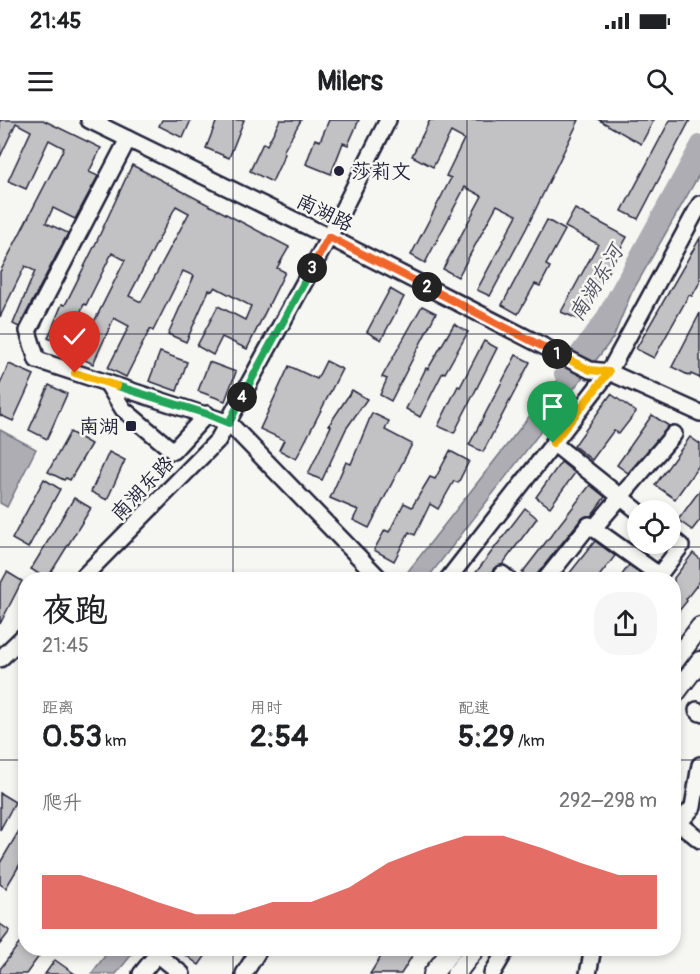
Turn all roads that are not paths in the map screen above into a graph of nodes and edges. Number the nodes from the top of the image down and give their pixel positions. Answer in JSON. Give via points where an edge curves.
{"nodes":[{"id":1,"x":89,"y":120,"type":"edge"},
{"id":2,"x":388,"y":120,"type":"edge"},
{"id":3,"x":128,"y":139,"type":"junction"},
{"id":4,"x":700,"y":204,"type":"edge"},
{"id":5,"x":329,"y":237,"type":"junction"},
{"id":6,"x":609,"y":372,"type":"junction"},
{"id":7,"x":107,"y":383,"type":"junction"},
{"id":8,"x":700,"y":413,"type":"edge"},
{"id":9,"x":207,"y":414,"type":"junction"},
{"id":10,"x":229,"y":423,"type":"junction"},
{"id":11,"x":674,"y":434,"type":"dead end"},
{"id":12,"x":553,"y":443,"type":"junction"},
{"id":13,"x":620,"y":497,"type":"junction"},
{"id":14,"x":627,"y":502,"type":"edge"},
{"id":15,"x":594,"y":528,"type":"junction"},
{"id":16,"x":675,"y":554,"type":"edge"},
{"id":17,"x":88,"y":572,"type":"edge"},
{"id":18,"x":373,"y":572,"type":"edge"},
{"id":19,"x":453,"y":572,"type":"edge"},
{"id":20,"x":552,"y":572,"type":"edge"},
{"id":21,"x":651,"y":572,"type":"edge"},
{"id":22,"x":661,"y":572,"type":"edge"},
{"id":23,"x":700,"y":627,"type":"edge"},
{"id":24,"x":18,"y":642,"type":"edge"},
{"id":25,"x":681,"y":653,"type":"edge"},
{"id":26,"x":0,"y":659,"type":"edge"},
{"id":27,"x":700,"y":661,"type":"edge"},
{"id":28,"x":681,"y":686,"type":"edge"},
{"id":29,"x":700,"y":765,"type":"edge"},
{"id":30,"x":681,"y":818,"type":"edge"},
{"id":31,"x":681,"y":827,"type":"edge"},
{"id":32,"x":700,"y":840,"type":"edge"},
{"id":33,"x":155,"y":956,"type":"edge"},
{"id":34,"x":164,"y":956,"type":"edge"},
{"id":35,"x":255,"y":956,"type":"edge"},
{"id":36,"x":447,"y":956,"type":"edge"},
{"id":37,"x":471,"y":956,"type":"edge"},
{"id":38,"x":502,"y":956,"type":"edge"},
{"id":39,"x":591,"y":956,"type":"edge"},
{"id":40,"x":141,"y":974,"type":"edge"},
{"id":41,"x":182,"y":974,"type":"edge"},
{"id":42,"x":243,"y":974,"type":"edge"},
{"id":43,"x":433,"y":974,"type":"edge"},
{"id":44,"x":456,"y":974,"type":"edge"},
{"id":45,"x":492,"y":974,"type":"edge"},
{"id":46,"x":588,"y":974,"type":"edge"}],
"edges":[{"from":1,"to":3,"type":"street","name":"南湖路"},
{"from":2,"to":5,"type":"street"},
{"from":3,"to":5,"type":"street","name":"南湖路"},
{"from":3,"to":7,"type":"street","via":[[28,331],[37,360]]},
{"from":4,"to":6,"type":"street"},
{"from":5,"to":6,"type":"street","name":"南湖路","via":[[590,370]]},
{"from":5,"to":10,"type":"street","name":"南湖东路"},
{"from":6,"to":8,"type":"street"},
{"from":6,"to":12,"type":"street"},
{"from":7,"to":9,"type":"street"},
{"from":7,"to":9,"type":"street","via":[[123,409],[173,451]]},
{"from":9,"to":10,"type":"street"},
{"from":10,"to":17,"type":"street","name":"南湖东路","via":[[218,440]]},
{"from":10,"to":18,"type":"street"},
{"from":11,"to":13,"type":"street"},
{"from":12,"to":13,"type":"street"},
{"from":12,"to":19,"type":"street"},
{"from":13,"to":14,"type":"street"},
{"from":13,"to":15,"type":"street"},
{"from":15,"to":20,"type":"street","via":[[589,525]]},
{"from":15,"to":21,"type":"street"},
{"from":16,"to":22,"type":"street"},
{"from":23,"to":25,"type":"main road"},
{"from":24,"to":26,"type":"street"},
{"from":27,"to":28,"type":"main road"},
{"from":29,"to":30,"type":"street","via":[[693,807]]},
{"from":31,"to":32,"type":"street"},
{"from":33,"to":40,"type":"street"},
{"from":34,"to":41,"type":"street"},
{"from":35,"to":42,"type":"street"},
{"from":36,"to":43,"type":"main road"},
{"from":37,"to":44,"type":"main road"},
{"from":38,"to":45,"type":"street"},
{"from":39,"to":46,"type":"street"}]}
